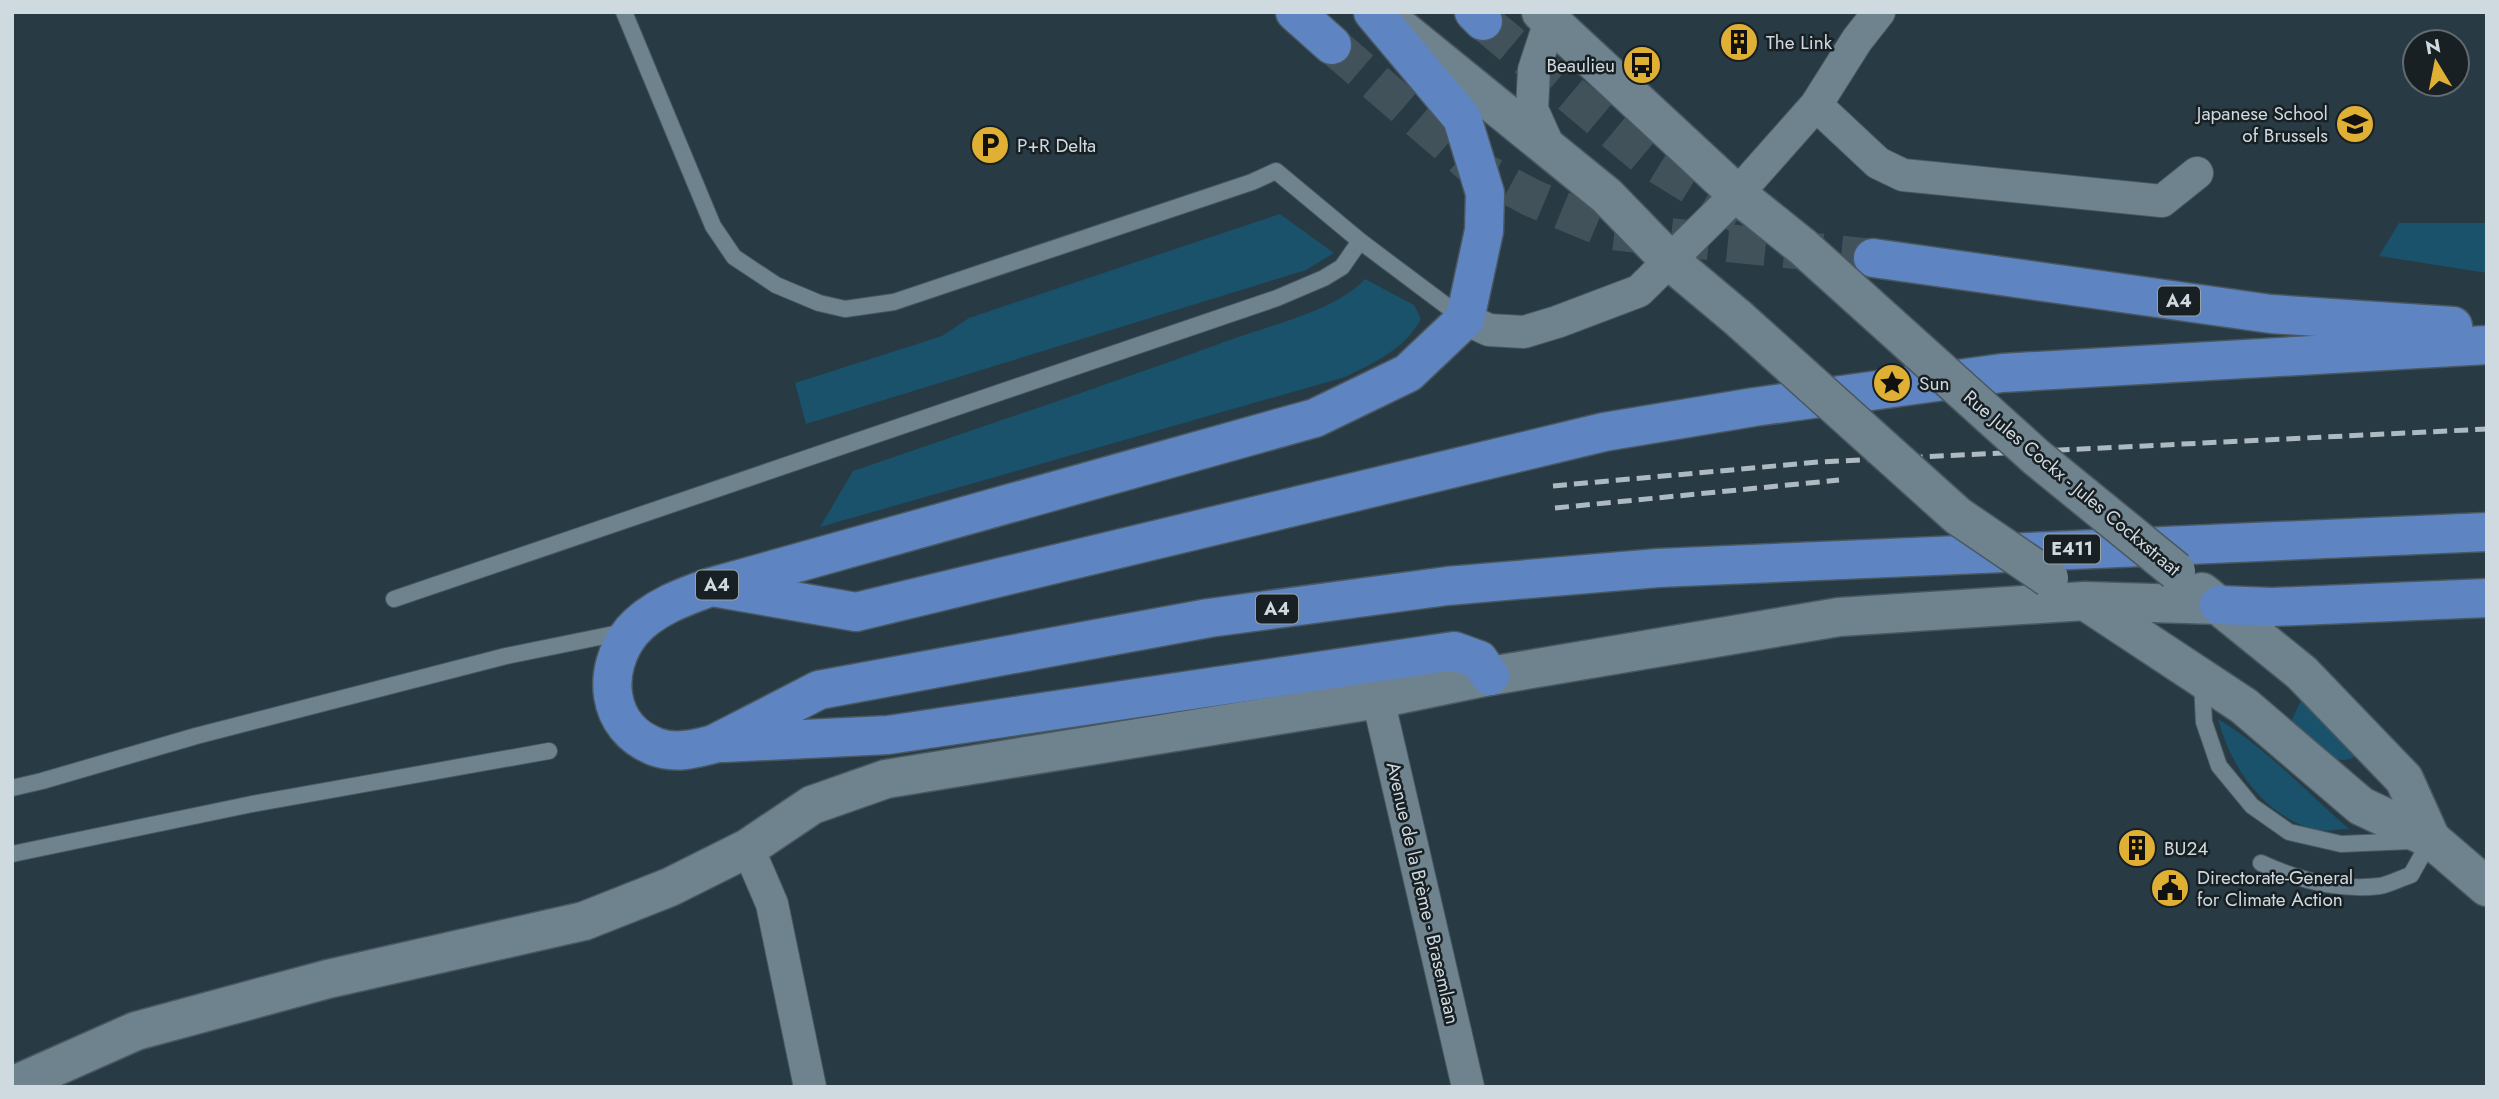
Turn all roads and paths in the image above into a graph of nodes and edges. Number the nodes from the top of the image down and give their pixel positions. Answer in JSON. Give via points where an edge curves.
{"nodes":[{"id":1,"x":624,"y":12,"type":"edge"},
{"id":2,"x":1295,"y":12,"type":"edge"},
{"id":3,"x":1373,"y":12,"type":"edge"},
{"id":4,"x":1380,"y":12,"type":"edge"},
{"id":5,"x":1879,"y":12,"type":"edge"},
{"id":6,"x":1548,"y":15,"type":"edge"},
{"id":7,"x":1332,"y":45,"type":"tunnel mouth"},
{"id":8,"x":1816,"y":105,"type":"junction"},
{"id":9,"x":1549,"y":147,"type":"junction"},
{"id":10,"x":2197,"y":173,"type":"dead end"},
{"id":11,"x":1737,"y":194,"type":"junction"},
{"id":12,"x":1360,"y":241,"type":"junction"},
{"id":13,"x":1873,"y":258,"type":"tunnel mouth"},
{"id":14,"x":1670,"y":261,"type":"junction"},
{"id":15,"x":1465,"y":319,"type":"junction"},
{"id":16,"x":2487,"y":329,"type":"edge"},
{"id":17,"x":2487,"y":345,"type":"edge"},
{"id":18,"x":2487,"y":532,"type":"edge"},
{"id":19,"x":1658,"y":568,"type":"joint"},
{"id":20,"x":711,"y":587,"type":"junction"},
{"id":21,"x":2487,"y":598,"type":"edge"},
{"id":22,"x":394,"y":599,"type":"dead end"},
{"id":23,"x":2085,"y":601,"type":"junction"},
{"id":24,"x":2219,"y":605,"type":"junction"},
{"id":25,"x":633,"y":629,"type":"junction"},
{"id":26,"x":1490,"y":676,"type":"junction"},
{"id":27,"x":2202,"y":680,"type":"junction"},
{"id":28,"x":1378,"y":699,"type":"junction"},
{"id":29,"x":714,"y":744,"type":"junction"},
{"id":30,"x":549,"y":751,"type":"dead end"},
{"id":31,"x":12,"y":788,"type":"edge"},
{"id":32,"x":2431,"y":839,"type":"junction"},
{"id":33,"x":748,"y":848,"type":"junction"},
{"id":34,"x":12,"y":854,"type":"edge"},
{"id":35,"x":2261,"y":863,"type":"dead end"},
{"id":36,"x":2487,"y":887,"type":"edge"},
{"id":37,"x":12,"y":1086,"type":"edge"},
{"id":38,"x":810,"y":1087,"type":"edge"},
{"id":39,"x":1468,"y":1087,"type":"edge"}],
"edges":[{"from":1,"to":12,"type":"lane","via":[[713,226],[734,257],[776,285],[819,303],[845,309],[894,302],[1276,171]]},
{"from":2,"to":7,"type":"highway"},
{"from":3,"to":15,"type":"highway","via":[[1462,117],[1485,193],[1481,248]]},
{"from":4,"to":9,"type":"street","name":"Rue Jules Cockx - Jules Cockxstraat"},
{"from":5,"to":8,"type":"street"},
{"from":6,"to":9,"type":"street","name":"Rue Jules Cockx - Jules Cockxstraat","via":[[1534,70],[1531,109]]},
{"from":6,"to":11,"type":"street","name":"Rue Jules Cockx - Jules Cockxstraat"},
{"from":8,"to":10,"type":"street","via":[[1878,163],[1903,175],[2162,201]]},
{"from":8,"to":11,"type":"street"},
{"from":9,"to":14,"type":"street","name":"Rue Jules Cockx - Jules Cockxstraat","via":[[1607,196]]},
{"from":11,"to":14,"type":"street"},
{"from":11,"to":24,"type":"street","name":"Rue Jules Cockx - Jules Cockxstraat","bridge":true,"via":[[1803,247],[2043,464]]},
{"from":12,"to":15,"type":"lane"},
{"from":12,"to":22,"type":"lane","via":[[1342,267],[1278,298]]},
{"from":13,"to":16,"type":"highway","number":"A4","via":[[2271,314]]},
{"from":14,"to":15,"type":"street","via":[[1639,291],[1524,332],[1489,330]]},
{"from":14,"to":23,"type":"street","name":"Rue Jules Cockx - Jules Cockxstraat","bridge":true,"via":[[1958,516]]},
{"from":15,"to":20,"type":"highway","number":"A4","via":[[1408,373],[1315,418]]},
{"from":17,"to":20,"type":"highway","via":[[2002,373],[1754,407],[1604,432],[856,612]]},
{"from":18,"to":19,"type":"highway","number":"E411"},
{"from":19,"to":29,"type":"highway","number":"A4","via":[[1434,587],[1209,618],[980,658],[819,690]]},
{"from":20,"to":25,"type":"highway","number":"A4","via":[[675,600]]},
{"from":21,"to":24,"type":"highway"},
{"from":23,"to":24,"type":"street"},
{"from":23,"to":26,"type":"street","via":[[1839,617]]},
{"from":23,"to":27,"type":"street","name":"Rue Jules Cockx - Jules Cockxstraat"},
{"from":24,"to":32,"type":"street","name":"Rue Jules Cockx - Jules Cockxstraat","via":[[2302,673],[2404,779]]},
{"from":25,"to":29,"type":"highway","number":"A4","via":[[615,660],[611,680],[619,717],[658,748],[679,751]]},
{"from":25,"to":31,"type":"lane","via":[[506,656]]},
{"from":26,"to":28,"type":"street"},
{"from":26,"to":29,"type":"highway","via":[[1479,660],[1454,651],[887,735]]},
{"from":27,"to":32,"type":"street","name":"Rue Jules Cockx - Jules Cockxstraat","via":[[2244,706],[2361,806]]},
{"from":27,"to":32,"type":"lane","via":[[2204,722],[2219,766],[2252,806],[2289,832],[2341,844]]},
{"from":28,"to":33,"type":"street","via":[[886,779],[812,805]]},
{"from":28,"to":39,"type":"street","name":"Avenue de la Brème - Brasemlaan"},
{"from":30,"to":34,"type":"lane","via":[[252,804]]},
{"from":32,"to":35,"type":"lane","via":[[2411,875],[2381,886],[2316,883]]},
{"from":32,"to":36,"type":"street"},
{"from":33,"to":37,"type":"street","via":[[670,887],[584,921],[328,979],[136,1031]]},
{"from":33,"to":38,"type":"street","via":[[772,904]]}]}
